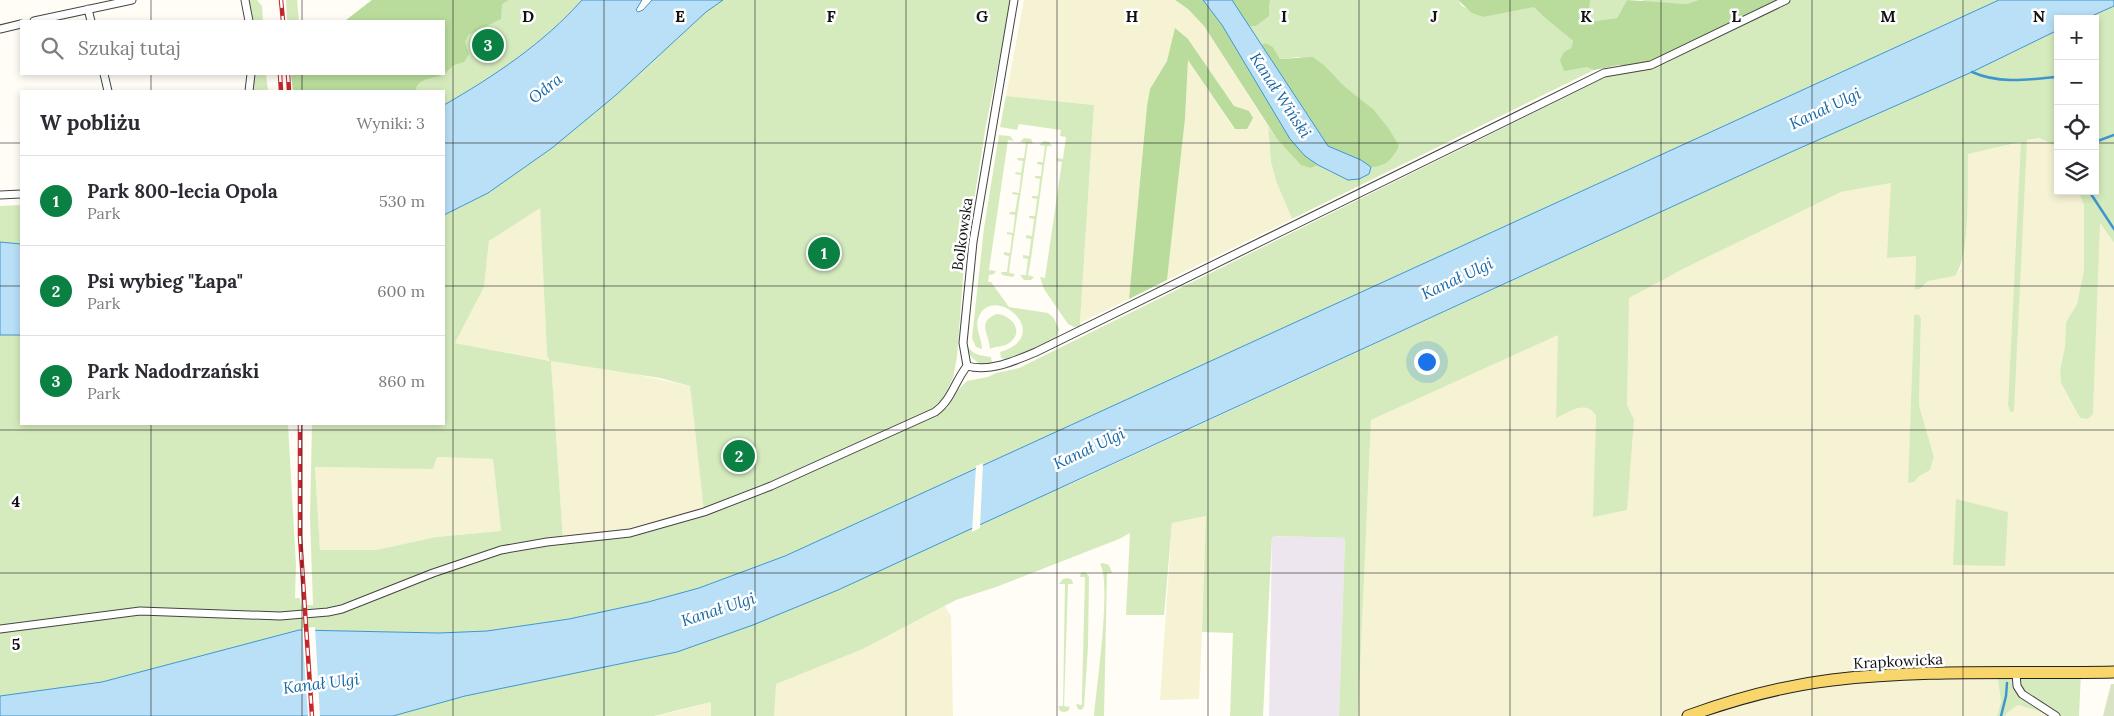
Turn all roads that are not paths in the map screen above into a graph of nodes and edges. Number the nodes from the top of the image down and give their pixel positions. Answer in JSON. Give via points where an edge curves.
{"nodes":[{"id":1,"x":132,"y":0,"type":"edge"},
{"id":2,"x":245,"y":0,"type":"edge"},
{"id":3,"x":1014,"y":0,"type":"edge"},
{"id":4,"x":1786,"y":0,"type":"edge"},
{"id":5,"x":88,"y":9,"type":"junction"},
{"id":6,"x":38,"y":20,"type":"edge"},
{"id":7,"x":91,"y":20,"type":"edge"},
{"id":8,"x":249,"y":20,"type":"edge"},
{"id":9,"x":20,"y":24,"type":"edge"},
{"id":10,"x":0,"y":29,"type":"edge"},
{"id":11,"x":104,"y":75,"type":"edge"},
{"id":12,"x":251,"y":75,"type":"edge"},
{"id":13,"x":108,"y":90,"type":"edge"},
{"id":14,"x":249,"y":90,"type":"edge"},
{"id":15,"x":20,"y":194,"type":"edge"},
{"id":16,"x":0,"y":195,"type":"edge"},
{"id":17,"x":967,"y":366,"type":"junction"},
{"id":18,"x":0,"y":629,"type":"edge"},
{"id":19,"x":2114,"y":672,"type":"edge"},
{"id":20,"x":2016,"y":673,"type":"junction"},
{"id":21,"x":1688,"y":716,"type":"edge"},
{"id":22,"x":2056,"y":716,"type":"edge"}],
"edges":[{"from":1,"to":5,"type":"street"},
{"from":2,"to":8,"type":"street"},
{"from":3,"to":17,"type":"street","name":"Bolkowska","via":[[973,242],[963,343]]},
{"from":4,"to":17,"type":"street","via":[[1651,66],[1604,73],[1013,362],[976,368]]},
{"from":5,"to":6,"type":"street"},
{"from":5,"to":7,"type":"street"},
{"from":9,"to":10,"type":"street"},
{"from":11,"to":13,"type":"street"},
{"from":12,"to":14,"type":"street"},
{"from":15,"to":16,"type":"street"},
{"from":17,"to":18,"type":"street","via":[[946,402],[935,412],[732,502],[659,526],[630,533],[501,550],[342,609],[315,614],[280,616],[140,611]]},
{"from":19,"to":20,"type":"main road","name":"Krapkowicka"},
{"from":20,"to":21,"type":"main road","name":"Krapkowicka","via":[[1894,675],[1831,680],[1763,693]]},
{"from":20,"to":22,"type":"street","via":[[2017,686],[2022,694]]}]}
